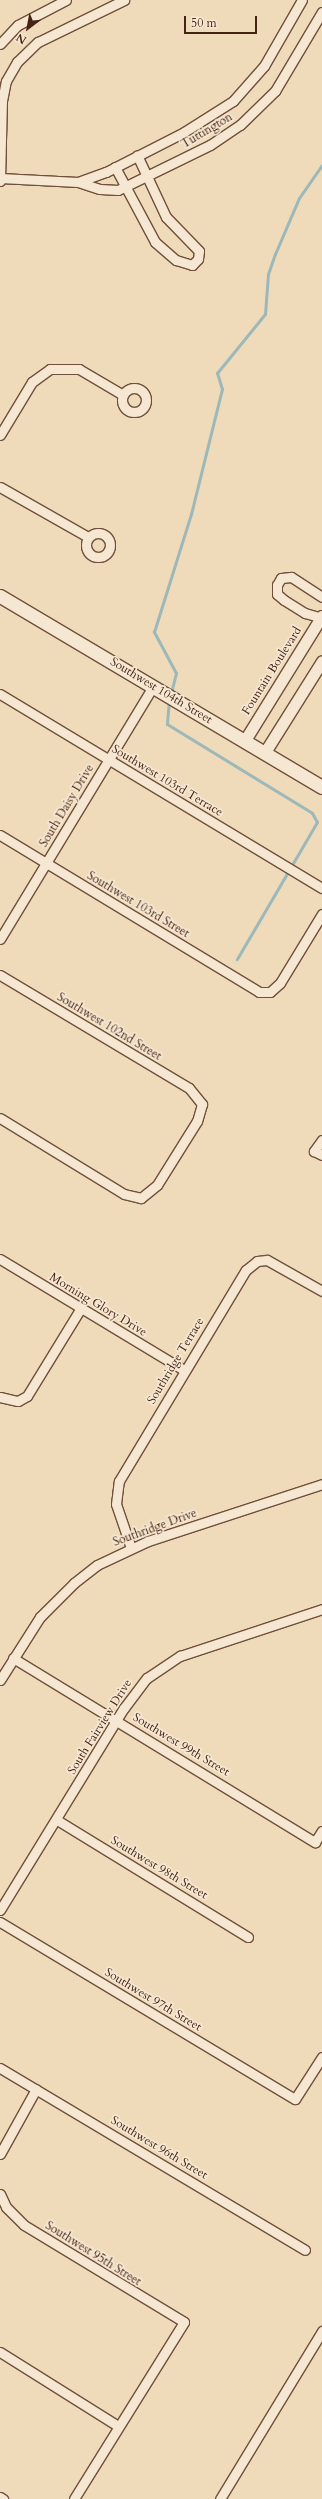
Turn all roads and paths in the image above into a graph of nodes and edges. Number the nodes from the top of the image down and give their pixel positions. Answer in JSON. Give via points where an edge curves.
{"nodes":[{"id":1,"x":66,"y":0,"type":"edge"},
{"id":2,"x":124,"y":0,"type":"edge"},
{"id":3,"x":302,"y":0,"type":"edge"},
{"id":4,"x":322,"y":12,"type":"edge"},
{"id":5,"x":0,"y":44,"type":"edge"},
{"id":6,"x":137,"y":155,"type":"junction"},
{"id":7,"x":114,"y":167,"type":"junction"},
{"id":8,"x":147,"y":177,"type":"junction"},
{"id":9,"x":0,"y":178,"type":"edge"},
{"id":10,"x":0,"y":181,"type":"edge"},
{"id":11,"x":78,"y":182,"type":"junction"},
{"id":12,"x":126,"y":188,"type":"junction"},
{"id":13,"x":123,"y":395,"type":"dead end"},
{"id":14,"x":0,"y":435,"type":"edge"},
{"id":15,"x":0,"y":486,"type":"edge"},
{"id":16,"x":88,"y":537,"type":"dead end"},
{"id":17,"x":0,"y":596,"type":"edge"},
{"id":18,"x":322,"y":597,"type":"edge"},
{"id":19,"x":322,"y":617,"type":"edge"},
{"id":20,"x":322,"y":661,"type":"edge"},
{"id":21,"x":159,"y":689,"type":"junction"},
{"id":22,"x":0,"y":694,"type":"edge"},
{"id":23,"x":245,"y":740,"type":"junction"},
{"id":24,"x":265,"y":752,"type":"junction"},
{"id":25,"x":109,"y":760,"type":"junction"},
{"id":26,"x":322,"y":787,"type":"edge"},
{"id":27,"x":0,"y":835,"type":"edge"},
{"id":28,"x":46,"y":863,"type":"junction"},
{"id":29,"x":322,"y":888,"type":"edge"},
{"id":30,"x":322,"y":914,"type":"edge"},
{"id":31,"x":0,"y":939,"type":"edge"},
{"id":32,"x":0,"y":975,"type":"edge"},
{"id":33,"x":0,"y":1118,"type":"edge"},
{"id":34,"x":322,"y":1140,"type":"edge"},
{"id":35,"x":318,"y":1153,"type":"edge"},
{"id":36,"x":0,"y":1259,"type":"edge"},
{"id":37,"x":322,"y":1291,"type":"edge"},
{"id":38,"x":81,"y":1308,"type":"junction"},
{"id":39,"x":184,"y":1370,"type":"junction"},
{"id":40,"x":0,"y":1397,"type":"edge"},
{"id":41,"x":322,"y":1484,"type":"edge"},
{"id":42,"x":131,"y":1548,"type":"junction"},
{"id":43,"x":322,"y":1609,"type":"edge"},
{"id":44,"x":13,"y":1658,"type":"junction"},
{"id":45,"x":0,"y":1680,"type":"edge"},
{"id":46,"x":117,"y":1721,"type":"junction"},
{"id":47,"x":57,"y":1820,"type":"junction"},
{"id":48,"x":322,"y":1831,"type":"edge"},
{"id":49,"x":0,"y":1910,"type":"edge"},
{"id":50,"x":0,"y":1922,"type":"edge"},
{"id":51,"x":248,"y":1937,"type":"dead end"},
{"id":52,"x":322,"y":2056,"type":"edge"},
{"id":53,"x":0,"y":2068,"type":"edge"},
{"id":54,"x":36,"y":2089,"type":"junction"},
{"id":55,"x":0,"y":2154,"type":"edge"},
{"id":56,"x":0,"y":2194,"type":"edge"},
{"id":57,"x":305,"y":2250,"type":"dead end"},
{"id":58,"x":322,"y":2331,"type":"edge"},
{"id":59,"x":0,"y":2352,"type":"edge"},
{"id":60,"x":118,"y":2426,"type":"junction"},
{"id":61,"x":0,"y":2497,"type":"edge"},
{"id":62,"x":3,"y":2499,"type":"edge"},
{"id":63,"x":74,"y":2499,"type":"edge"},
{"id":64,"x":220,"y":2499,"type":"edge"}],
"edges":[{"from":1,"to":5,"type":"street","via":[[18,25]]},
{"from":2,"to":9,"type":"street","via":[[38,42],[17,62],[6,81],[2,101]]},
{"from":3,"to":6,"type":"street","name":"Tuttington","via":[[264,66],[244,91],[201,123]]},
{"from":4,"to":8,"type":"street","name":"Tuttington","via":[[279,85],[252,115],[210,145]]},
{"from":6,"to":7,"type":"street","name":"Tuttington"},
{"from":6,"to":8,"type":"street"},
{"from":7,"to":11,"type":"street","name":"Tuttington"},
{"from":7,"to":12,"type":"street"},
{"from":8,"to":12,"type":"street","name":"Tuttington"},
{"from":8,"to":12,"type":"street","via":[[166,217],[199,250],[198,259],[192,265],[176,260],[155,242]]},
{"from":9,"to":10,"type":"street"},
{"from":9,"to":11,"type":"street","name":"Tuttington"},
{"from":11,"to":12,"type":"street","name":"Tuttington","via":[[108,191]]},
{"from":13,"to":14,"type":"street","via":[[80,369],[50,369],[32,382]]},
{"from":15,"to":16,"type":"street"},
{"from":17,"to":21,"type":"main road","name":"Southwest 104th Street"},
{"from":18,"to":19,"type":"street","via":[[291,577],[281,578],[277,584],[277,594],[284,600]]},
{"from":19,"to":23,"type":"street","name":"Fountain Boulevard"},
{"from":20,"to":24,"type":"street"},
{"from":21,"to":23,"type":"main road","name":"Southwest 104th Street"},
{"from":21,"to":25,"type":"street","name":"South Daisy Drive"},
{"from":22,"to":25,"type":"street","name":"Southwest 103rd Terrace"},
{"from":23,"to":24,"type":"main road","name":"Southwest 104th Street"},
{"from":24,"to":26,"type":"main road","name":"Southwest 104th Street"},
{"from":25,"to":28,"type":"street","name":"South Daisy Drive"},
{"from":25,"to":29,"type":"street","name":"Southwest 103rd Terrace"},
{"from":27,"to":28,"type":"street","name":"Southwest 103rd Street"},
{"from":28,"to":30,"type":"street","name":"Southwest 103rd Street","via":[[252,989],[265,992],[280,983]]},
{"from":28,"to":31,"type":"street","name":"South Daisy Drive"},
{"from":32,"to":33,"type":"street","name":"Southwest 102nd Street","via":[[189,1088],[202,1104],[197,1121],[157,1185],[145,1197],[124,1194]]},
{"from":34,"to":35,"type":"street"},
{"from":36,"to":38,"type":"street","name":"Morning Glory Drive"},
{"from":37,"to":39,"type":"street","name":"Southridge Terrace","via":[[273,1262],[253,1263]]},
{"from":38,"to":39,"type":"street","name":"Morning Glory Drive"},
{"from":38,"to":40,"type":"street","via":[[26,1396],[18,1402]]},
{"from":39,"to":42,"type":"street","name":"Southridge Terrace","via":[[126,1467],[116,1490],[118,1512]]},
{"from":41,"to":42,"type":"street","name":"Southridge Drive"},
{"from":42,"to":44,"type":"street","name":"Southridge Drive","via":[[98,1565],[60,1596],[33,1627]]},
{"from":43,"to":46,"type":"street","name":"South Fairview Drive","via":[[171,1660],[147,1678]]},
{"from":44,"to":45,"type":"street","name":"Southridge Drive"},
{"from":44,"to":46,"type":"street","name":"Southwest 99th Street"},
{"from":46,"to":47,"type":"street","name":"South Fairview Drive"},
{"from":46,"to":48,"type":"street","name":"Southwest 99th Street","via":[[315,1842]]},
{"from":47,"to":49,"type":"street","name":"South Fairview Drive"},
{"from":47,"to":51,"type":"street","name":"Southwest 98th Street"},
{"from":50,"to":52,"type":"street","name":"Southwest 97th Street","via":[[295,2099]]},
{"from":53,"to":54,"type":"street","name":"Southwest 96th Street"},
{"from":54,"to":55,"type":"street"},
{"from":54,"to":57,"type":"street","name":"Southwest 96th Street"},
{"from":56,"to":60,"type":"street","name":"Southwest 95th Street","via":[[6,2207],[24,2225],[184,2322]]},
{"from":58,"to":64,"type":"street"},
{"from":59,"to":60,"type":"street"},
{"from":60,"to":63,"type":"street"},
{"from":61,"to":62,"type":"street"}]}
